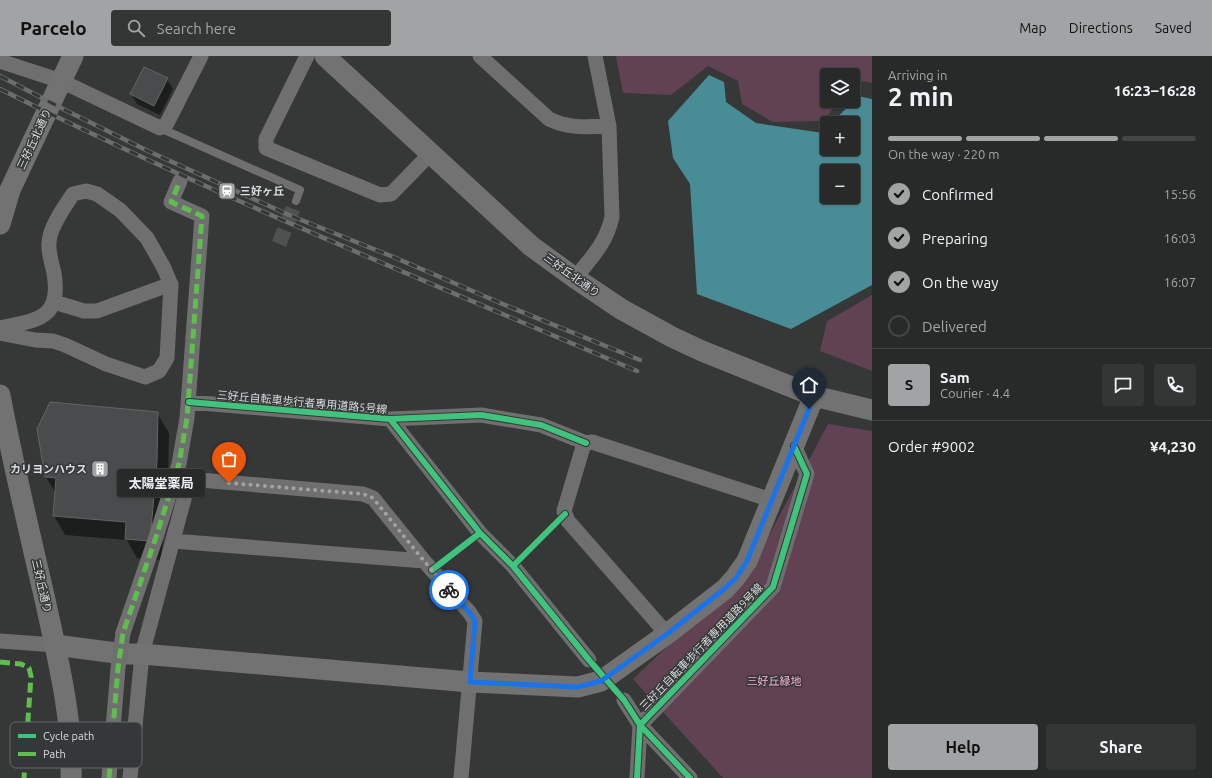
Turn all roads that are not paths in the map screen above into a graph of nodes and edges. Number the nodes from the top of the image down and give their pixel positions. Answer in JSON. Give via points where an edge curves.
{"nodes":[{"id":1,"x":73,"y":56,"type":"edge"},
{"id":2,"x":201,"y":56,"type":"edge"},
{"id":3,"x":307,"y":56,"type":"edge"},
{"id":4,"x":325,"y":56,"type":"edge"},
{"id":5,"x":480,"y":56,"type":"edge"},
{"id":6,"x":595,"y":56,"type":"edge"},
{"id":7,"x":0,"y":61,"type":"edge"},
{"id":8,"x":61,"y":81,"type":"junction"},
{"id":9,"x":609,"y":126,"type":"junction"},
{"id":10,"x":160,"y":128,"type":"junction"},
{"id":11,"x":431,"y":153,"type":"junction"},
{"id":12,"x":180,"y":181,"type":"dead end"},
{"id":13,"x":296,"y":202,"type":"tunnel mouth"},
{"id":14,"x":0,"y":224,"type":"edge"},
{"id":15,"x":575,"y":278,"type":"junction"},
{"id":16,"x":171,"y":284,"type":"junction"},
{"id":17,"x":54,"y":302,"type":"junction"},
{"id":18,"x":0,"y":328,"type":"edge"},
{"id":19,"x":0,"y":333,"type":"edge"},
{"id":20,"x":0,"y":395,"type":"edge"},
{"id":21,"x":814,"y":396,"type":"junction"},
{"id":22,"x":188,"y":402,"type":"junction"},
{"id":23,"x":872,"y":410,"type":"edge"},
{"id":24,"x":390,"y":419,"type":"junction"},
{"id":25,"x":586,"y":443,"type":"junction"},
{"id":26,"x":794,"y":446,"type":"junction"},
{"id":27,"x":771,"y":500,"type":"junction"},
{"id":28,"x":173,"y":541,"type":"junction"},
{"id":29,"x":424,"y":561,"type":"junction"},
{"id":30,"x":667,"y":634,"type":"junction"},
{"id":31,"x":0,"y":641,"type":"edge"},
{"id":32,"x":55,"y":645,"type":"junction"},
{"id":33,"x":142,"y":654,"type":"junction"},
{"id":34,"x":589,"y":660,"type":"dead end"},
{"id":35,"x":470,"y":682,"type":"junction"},
{"id":36,"x":624,"y":700,"type":"dead end"},
{"id":37,"x":68,"y":722,"type":"edge"},
{"id":38,"x":114,"y":722,"type":"edge"},
{"id":39,"x":135,"y":722,"type":"edge"},
{"id":40,"x":640,"y":724,"type":"junction"},
{"id":41,"x":71,"y":768,"type":"edge"},
{"id":42,"x":110,"y":768,"type":"edge"},
{"id":43,"x":131,"y":768,"type":"edge"},
{"id":44,"x":71,"y":778,"type":"edge"},
{"id":45,"x":109,"y":778,"type":"edge"},
{"id":46,"x":130,"y":778,"type":"edge"},
{"id":47,"x":461,"y":778,"type":"edge"},
{"id":48,"x":637,"y":778,"type":"edge"},
{"id":49,"x":690,"y":778,"type":"edge"}],
"edges":[{"from":1,"to":8,"type":"street","name":"三好丘北通り"},
{"from":2,"to":10,"type":"street","via":[[167,123]]},
{"from":3,"to":11,"type":"street","via":[[266,139],[266,148],[380,195],[391,194]]},
{"from":4,"to":11,"type":"street","name":"三好丘北通り"},
{"from":5,"to":9,"type":"street","via":[[549,119],[562,125],[579,128]]},
{"from":6,"to":9,"type":"street"},
{"from":7,"to":8,"type":"street"},
{"from":8,"to":10,"type":"street"},
{"from":8,"to":14,"type":"street","name":"三好丘北通り","via":[[10,190]]},
{"from":9,"to":15,"type":"street","via":[[612,217],[603,243]]},
{"from":10,"to":13,"type":"lane","via":[[300,190]]},
{"from":11,"to":15,"type":"street","name":"三好丘北通り","via":[[532,246]]},
{"from":12,"to":22,"type":"street","via":[[171,202],[202,216]]},
{"from":15,"to":21,"type":"street","name":"三好丘北通り","via":[[621,309],[702,352]]},
{"from":16,"to":17,"type":"street","via":[[97,311],[84,311]]},
{"from":16,"to":17,"type":"street","via":[[147,238],[120,210],[97,194],[86,191],[73,194],[53,228],[49,243],[56,288]]},
{"from":16,"to":19,"type":"street","via":[[167,358],[158,372],[145,377],[106,364],[65,344]]},
{"from":17,"to":18,"type":"street","via":[[43,316]]},
{"from":20,"to":32,"type":"street","name":"三好丘通り"},
{"from":21,"to":23,"type":"street","name":"三好丘北通り"},
{"from":21,"to":26,"type":"street"},
{"from":22,"to":24,"type":"street","name":"三好丘自転車歩行者専用道路5号線"},
{"from":22,"to":38,"type":"street","bridge":true,"via":[[178,464],[156,537],[122,632]]},
{"from":24,"to":25,"type":"street","via":[[481,415],[540,425]]},
{"from":24,"to":34,"type":"street","name":"三好丘自転車歩行者専用道路5号線","via":[[480,533],[513,566]]},
{"from":25,"to":27,"type":"street","via":[[592,442]]},
{"from":25,"to":30,"type":"street","via":[[565,514],[568,521]]},
{"from":26,"to":27,"type":"street"},
{"from":26,"to":40,"type":"street","name":"三好丘自転車歩行者専用道路9号線","via":[[807,474],[773,587]]},
{"from":27,"to":30,"type":"street","via":[[747,561],[736,578]]},
{"from":28,"to":29,"type":"street"},
{"from":28,"to":29,"type":"street","via":[[187,488],[192,482],[200,480],[363,494],[373,498]]},
{"from":28,"to":33,"type":"street"},
{"from":29,"to":35,"type":"street","via":[[475,621]]},
{"from":30,"to":35,"type":"street","via":[[601,681],[578,687]]},
{"from":31,"to":32,"type":"street"},
{"from":32,"to":33,"type":"street"},
{"from":32,"to":37,"type":"street","name":"三好丘通り"},
{"from":33,"to":35,"type":"street"},
{"from":33,"to":39,"type":"street"},
{"from":35,"to":47,"type":"street"},
{"from":36,"to":40,"type":"street"},
{"from":40,"to":48,"type":"street"},
{"from":40,"to":49,"type":"street"},
{"from":41,"to":44,"type":"street","name":"三好丘通り"},
{"from":42,"to":45,"type":"street","bridge":true},
{"from":43,"to":46,"type":"street"}]}
